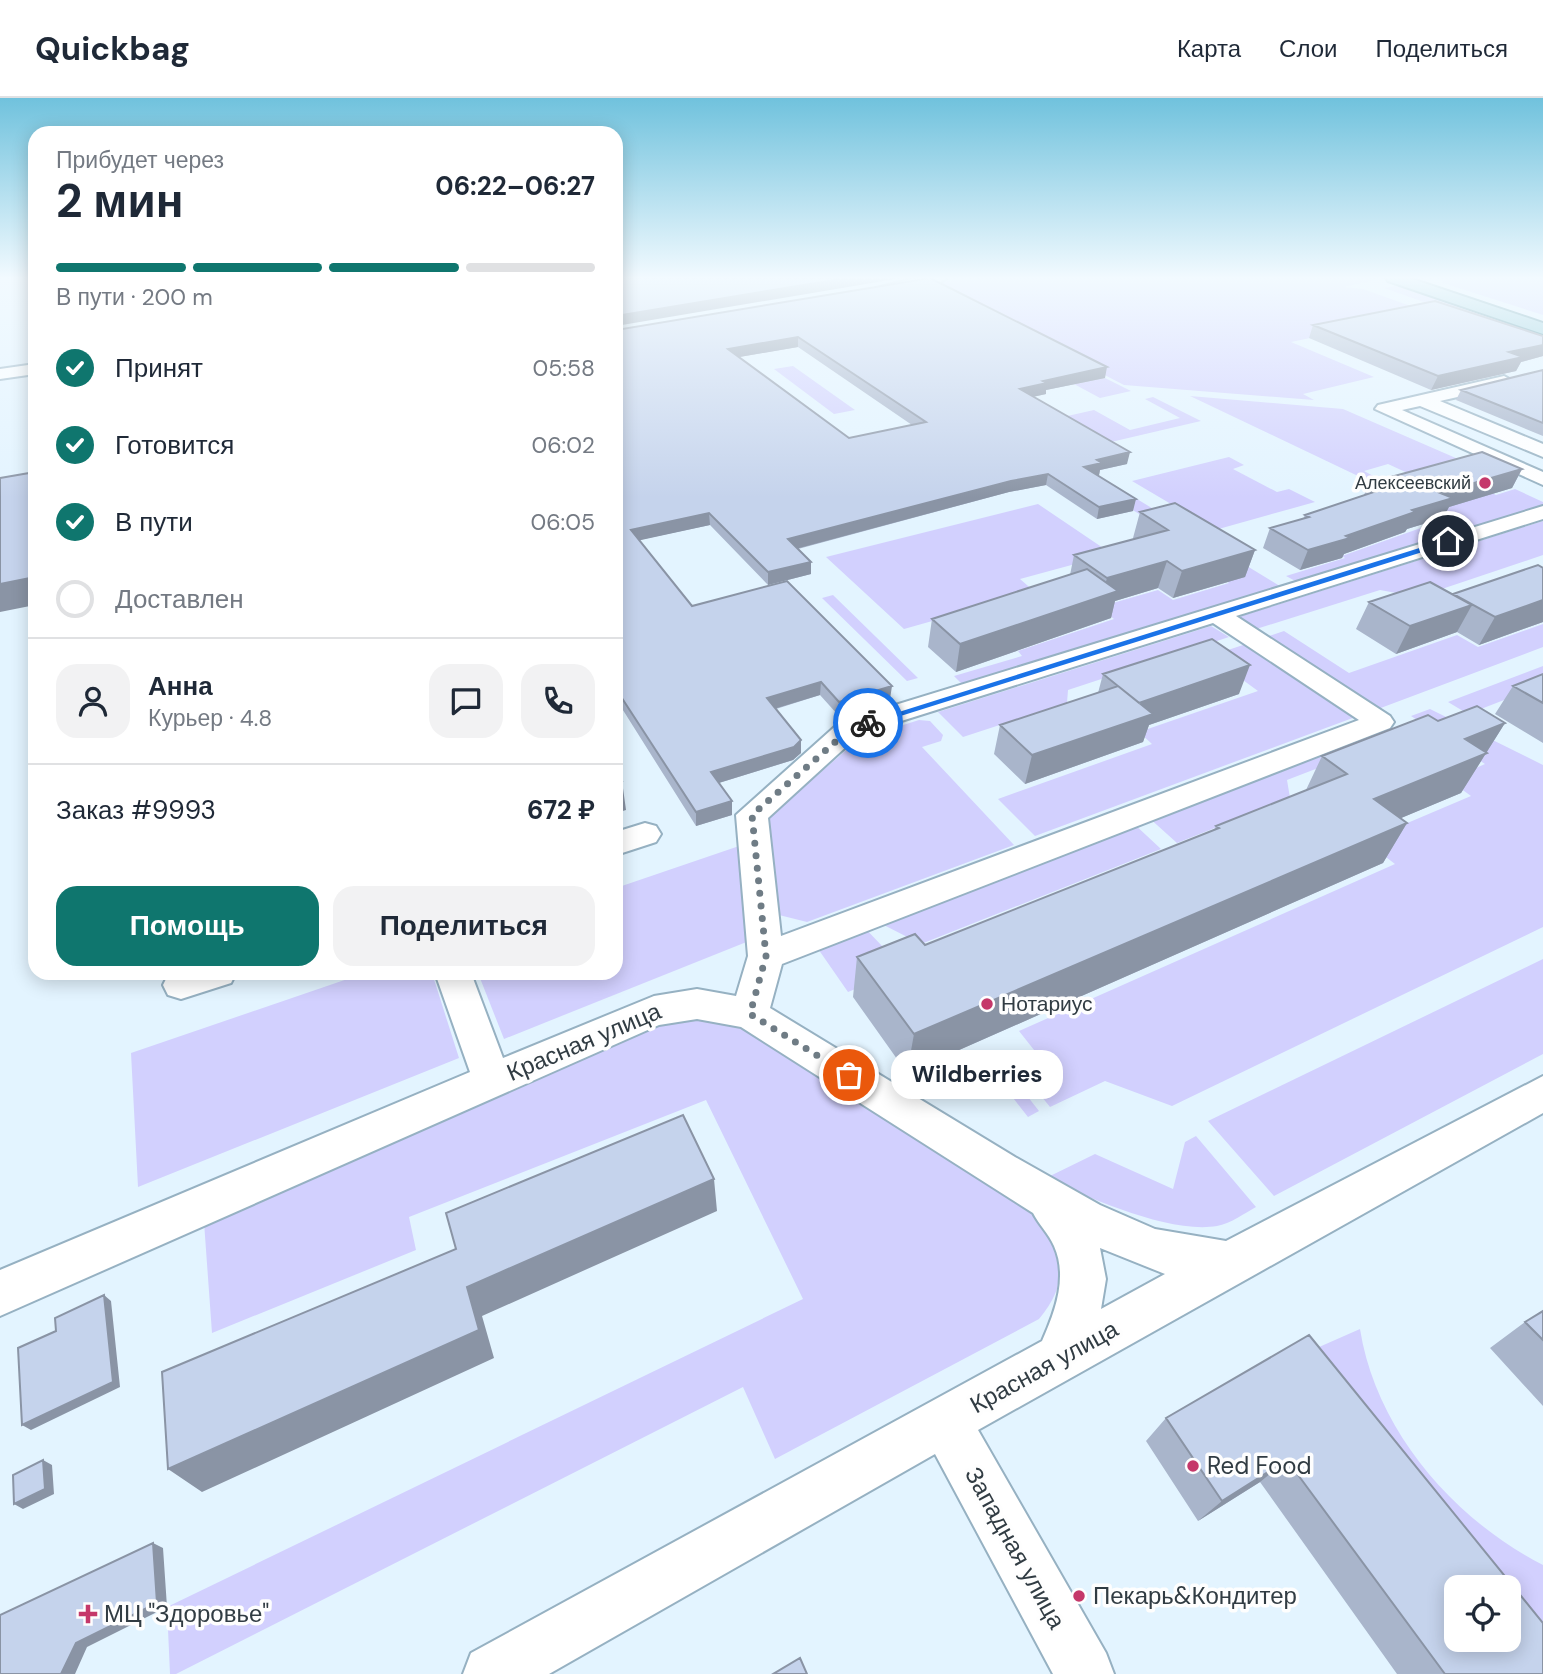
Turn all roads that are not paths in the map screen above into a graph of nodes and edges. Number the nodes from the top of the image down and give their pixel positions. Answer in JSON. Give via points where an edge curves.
{"nodes":[{"id":1,"x":28,"y":370,"type":"edge"},
{"id":2,"x":0,"y":374,"type":"edge"},
{"id":3,"x":1520,"y":377,"type":"edge"},
{"id":4,"x":1422,"y":400,"type":"junction"},
{"id":5,"x":1543,"y":451,"type":"edge"},
{"id":6,"x":1543,"y":479,"type":"edge"},
{"id":7,"x":1543,"y":512,"type":"edge"},
{"id":8,"x":1217,"y":614,"type":"junction"},
{"id":9,"x":766,"y":956,"type":"junction"},
{"id":10,"x":196,"y":980,"type":"edge"},
{"id":11,"x":456,"y":980,"type":"edge"},
{"id":12,"x":181,"y":985,"type":"dead end"},
{"id":13,"x":750,"y":1014,"type":"junction"},
{"id":14,"x":492,"y":1080,"type":"junction"},
{"id":15,"x":1543,"y":1093,"type":"edge"},
{"id":16,"x":1047,"y":1200,"type":"junction"},
{"id":17,"x":1229,"y":1264,"type":"junction"},
{"id":18,"x":0,"y":1293,"type":"edge"},
{"id":19,"x":1059,"y":1358,"type":"junction"},
{"id":20,"x":945,"y":1422,"type":"junction"},
{"id":21,"x":492,"y":1674,"type":"edge"},
{"id":22,"x":1085,"y":1674,"type":"edge"}],
"edges":[{"from":1,"to":2,"type":"street"},
{"from":3,"to":4,"type":"street"},
{"from":4,"to":5,"type":"street"},
{"from":4,"to":6,"type":"street","via":[[1384,409]]},
{"from":7,"to":8,"type":"street"},
{"from":8,"to":9,"type":"street","via":[[850,729],[752,815]]},
{"from":8,"to":9,"type":"street","via":[[1380,722]]},
{"from":9,"to":13,"type":"street"},
{"from":10,"to":12,"type":"street"},
{"from":11,"to":14,"type":"street"},
{"from":13,"to":14,"type":"street","name":"Красная улица","via":[[709,1005],[669,1006]]},
{"from":13,"to":16,"type":"street","name":"Красная улица"},
{"from":14,"to":18,"type":"street","name":"Красная улица"},
{"from":15,"to":17,"type":"street","name":"Красная улица"},
{"from":16,"to":17,"type":"street","name":"Красная улица","via":[[1153,1250]]},
{"from":16,"to":19,"type":"street","via":[[1078,1244],[1084,1275],[1079,1314]]},
{"from":17,"to":19,"type":"street","name":"Красная улица"},
{"from":19,"to":20,"type":"street","name":"Красная улица"},
{"from":20,"to":21,"type":"street","name":"Красная улица"},
{"from":20,"to":22,"type":"street","name":"Западная улица"}]}
